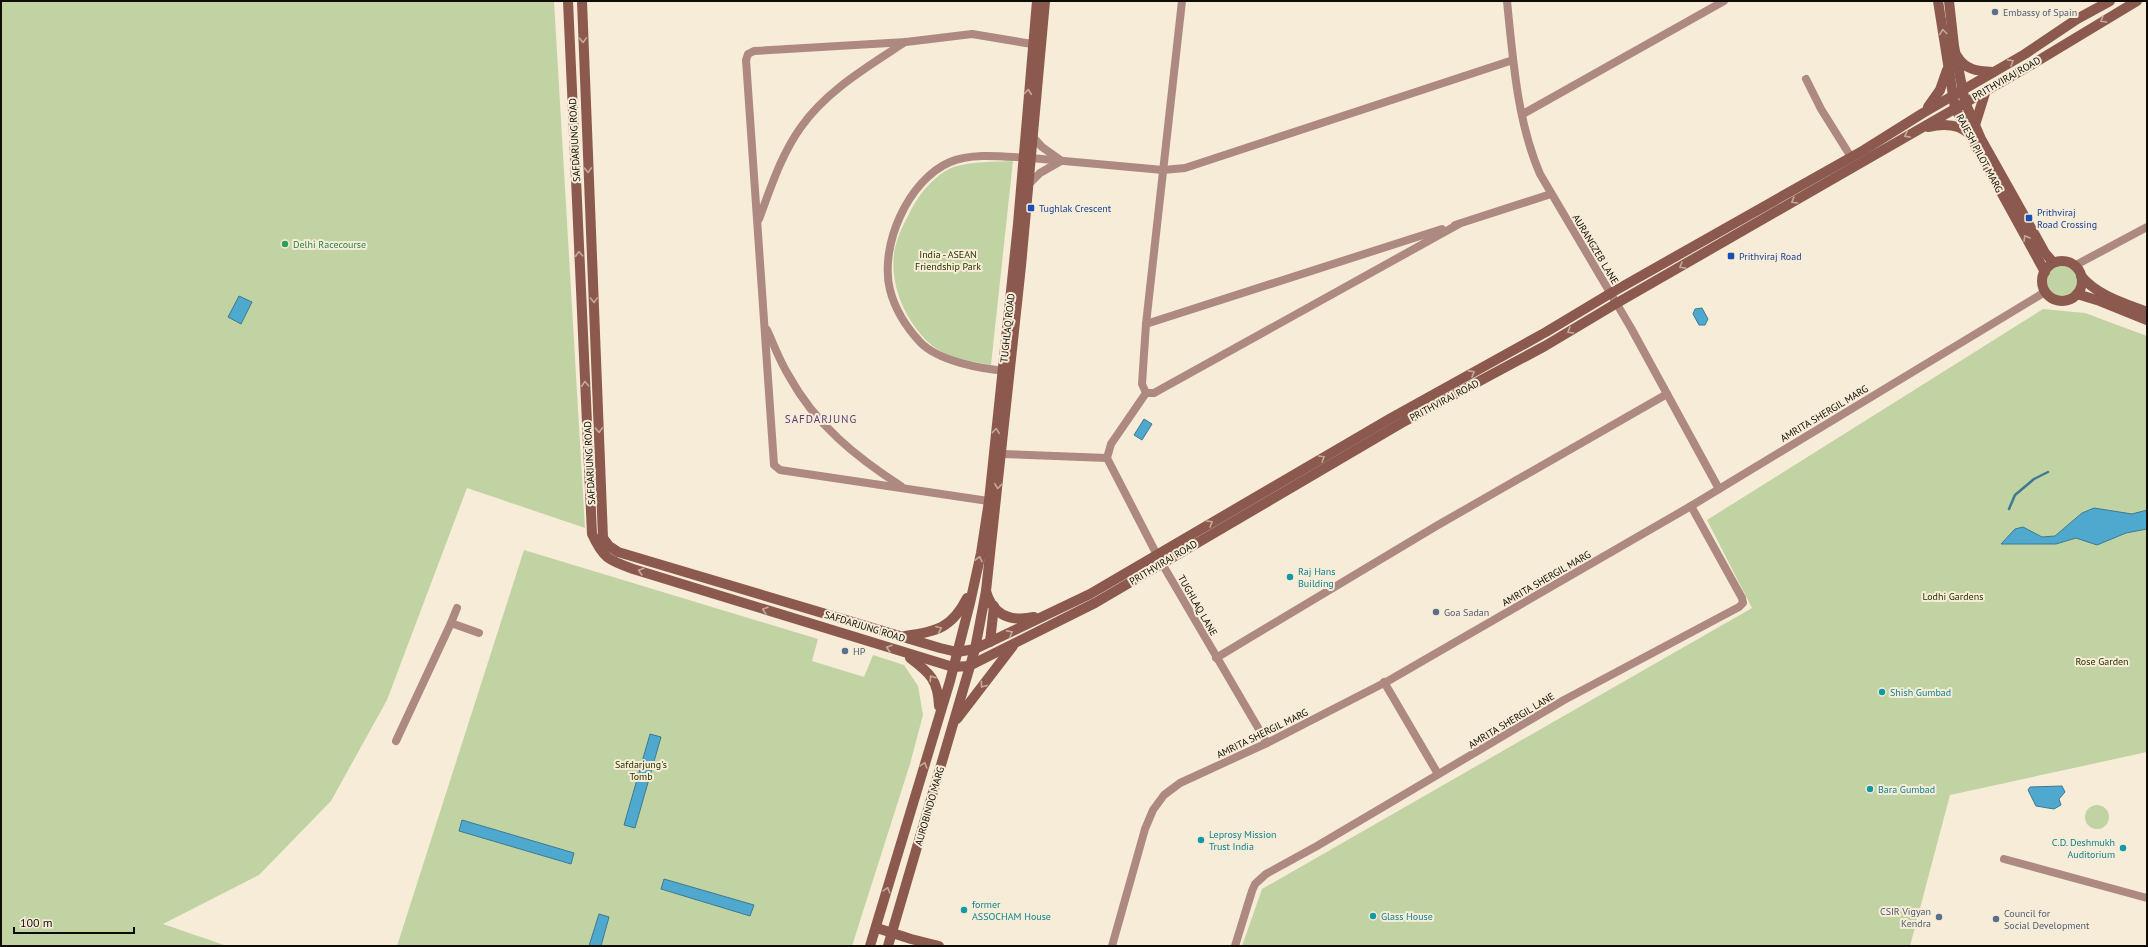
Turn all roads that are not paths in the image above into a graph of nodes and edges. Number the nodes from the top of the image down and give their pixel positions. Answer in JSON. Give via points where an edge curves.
{"nodes":[{"id":1,"x":568,"y":1,"type":"edge"},
{"id":2,"x":582,"y":1,"type":"edge"},
{"id":3,"x":1037,"y":1,"type":"edge"},
{"id":4,"x":1045,"y":1,"type":"edge"},
{"id":5,"x":1182,"y":1,"type":"edge"},
{"id":6,"x":1509,"y":1,"type":"edge"},
{"id":7,"x":1724,"y":1,"type":"edge"},
{"id":8,"x":1938,"y":1,"type":"edge"},
{"id":9,"x":1949,"y":1,"type":"edge"},
{"id":10,"x":2110,"y":1,"type":"edge"},
{"id":11,"x":2137,"y":1,"type":"edge"},
{"id":12,"x":906,"y":42,"type":"junction"},
{"id":13,"x":1037,"y":44,"type":"junction"},
{"id":14,"x":1954,"y":46,"type":"junction"},
{"id":15,"x":1513,"y":60,"type":"junction"},
{"id":16,"x":1948,"y":64,"type":"junction"},
{"id":17,"x":1994,"y":72,"type":"junction"},
{"id":18,"x":1806,"y":79,"type":"dead end"},
{"id":19,"x":1962,"y":89,"type":"junction"},
{"id":20,"x":1986,"y":90,"type":"junction"},
{"id":21,"x":1952,"y":95,"type":"junction"},
{"id":22,"x":1965,"y":102,"type":"junction"},
{"id":23,"x":1955,"y":108,"type":"junction"},
{"id":24,"x":1922,"y":113,"type":"junction"},
{"id":25,"x":1523,"y":114,"type":"junction"},
{"id":26,"x":1975,"y":125,"type":"junction"},
{"id":27,"x":1921,"y":128,"type":"junction"},
{"id":28,"x":1032,"y":136,"type":"junction"},
{"id":29,"x":1974,"y":140,"type":"junction"},
{"id":30,"x":1851,"y":157,"type":"junction"},
{"id":31,"x":1026,"y":158,"type":"junction"},
{"id":32,"x":1062,"y":161,"type":"junction"},
{"id":33,"x":1163,"y":170,"type":"junction"},
{"id":34,"x":1028,"y":185,"type":"junction"},
{"id":35,"x":1551,"y":194,"type":"junction"},
{"id":36,"x":758,"y":221,"type":"junction"},
{"id":37,"x":1459,"y":224,"type":"junction"},
{"id":38,"x":2147,"y":227,"type":"edge"},
{"id":39,"x":2056,"y":262,"type":"junction"},
{"id":40,"x":2074,"y":266,"type":"junction"},
{"id":41,"x":2044,"y":272,"type":"junction"},
{"id":42,"x":2081,"y":276,"type":"junction"},
{"id":43,"x":2045,"y":292,"type":"junction"},
{"id":44,"x":1611,"y":293,"type":"junction"},
{"id":45,"x":2077,"y":294,"type":"junction"},
{"id":46,"x":1616,"y":303,"type":"junction"},
{"id":47,"x":2147,"y":312,"type":"edge"},
{"id":48,"x":2147,"y":320,"type":"edge"},
{"id":49,"x":1146,"y":324,"type":"junction"},
{"id":50,"x":765,"y":325,"type":"junction"},
{"id":51,"x":1006,"y":371,"type":"junction"},
{"id":52,"x":1146,"y":392,"type":"junction"},
{"id":53,"x":1667,"y":394,"type":"junction"},
{"id":54,"x":1002,"y":454,"type":"junction"},
{"id":55,"x":1107,"y":458,"type":"junction"},
{"id":56,"x":903,"y":487,"type":"junction"},
{"id":57,"x":1719,"y":489,"type":"junction"},
{"id":58,"x":993,"y":501,"type":"junction"},
{"id":59,"x":1691,"y":506,"type":"junction"},
{"id":60,"x":1160,"y":559,"type":"junction"},
{"id":61,"x":973,"y":587,"type":"junction"},
{"id":62,"x":986,"y":591,"type":"junction"},
{"id":63,"x":994,"y":606,"type":"junction"},
{"id":64,"x":457,"y":608,"type":"dead end"},
{"id":65,"x":828,"y":615,"type":"junction"},
{"id":66,"x":1042,"y":616,"type":"junction"},
{"id":67,"x":451,"y":623,"type":"junction"},
{"id":68,"x":824,"y":628,"type":"junction"},
{"id":69,"x":479,"y":633,"type":"dead end"},
{"id":70,"x":901,"y":637,"type":"junction"},
{"id":71,"x":990,"y":642,"type":"junction"},
{"id":72,"x":1016,"y":643,"type":"junction"},
{"id":73,"x":975,"y":649,"type":"junction"},
{"id":74,"x":958,"y":652,"type":"junction"},
{"id":75,"x":904,"y":653,"type":"junction"},
{"id":76,"x":1216,"y":658,"type":"junction"},
{"id":77,"x":969,"y":666,"type":"junction"},
{"id":78,"x":953,"y":667,"type":"junction"},
{"id":79,"x":1384,"y":682,"type":"junction"},
{"id":80,"x":939,"y":714,"type":"junction"},
{"id":81,"x":954,"y":723,"type":"junction"},
{"id":82,"x":396,"y":741,"type":"dead end"},
{"id":83,"x":1267,"y":743,"type":"junction"},
{"id":84,"x":1438,"y":774,"type":"junction"},
{"id":85,"x":2004,"y":859,"type":"dead end"},
{"id":86,"x":2147,"y":898,"type":"edge"},
{"id":87,"x":877,"y":928,"type":"junction"},
{"id":88,"x":892,"y":933,"type":"junction"},
{"id":89,"x":871,"y":942,"type":"edge"},
{"id":90,"x":889,"y":946,"type":"edge"},
{"id":91,"x":939,"y":946,"type":"edge"},
{"id":92,"x":1112,"y":946,"type":"edge"},
{"id":93,"x":1234,"y":946,"type":"edge"}],
"edges":[{"from":68,"to":1,"type":"main road","name":"SAFDARJUNG ROAD","one_way":true,"via":[[615,563],[601,553],[592,534]]},
{"from":2,"to":65,"type":"main road","name":"SAFDARJUNG ROAD","one_way":true,"via":[[603,538],[618,552]]},
{"from":3,"to":13,"type":"main road","name":"TUGHLAQ ROAD"},
{"from":4,"to":13,"type":"main road","name":"TUGHLAQ ROAD"},
{"from":5,"to":33,"type":"street"},
{"from":6,"to":15,"type":"street","name":"AURANGZEB LANE"},
{"from":7,"to":25,"type":"street"},
{"from":16,"to":8,"type":"main road","name":"RAJESH PILOT MARG","one_way":true},
{"from":9,"to":14,"type":"main road","name":"RAJESH PILOT MARG"},
{"from":17,"to":10,"type":"main road","name":"PRITHVIRAJ ROAD","one_way":true},
{"from":11,"to":20,"type":"main road","name":"PRITHVIRAJ ROAD","one_way":true},
{"from":12,"to":13,"type":"street","via":[[972,34]]},
{"from":12,"to":36,"type":"street","via":[[844,85],[820,105],[801,126],[777,171]]},
{"from":12,"to":36,"type":"street","via":[[754,51],[748,54],[746,60]]},
{"from":13,"to":28,"type":"main road","name":"TUGHLAQ ROAD"},
{"from":31,"to":13,"type":"main road","name":"TUGHLAQ ROAD","one_way":true},
{"from":14,"to":17,"type":"main road","via":[[1956,55],[1964,66],[1978,71]]},
{"from":14,"to":19,"type":"main road","name":"RAJESH PILOT MARG"},
{"from":15,"to":25,"type":"street","name":"AURANGZEB LANE"},
{"from":15,"to":33,"type":"street","via":[[1185,168]]},
{"from":16,"to":21,"type":"main road","name":"RAJESH PILOT MARG"},
{"from":16,"to":24,"type":"main road","via":[[1940,90]]},
{"from":17,"to":19,"type":"main road","name":"PRITHVIRAJ ROAD"},
{"from":18,"to":30,"type":"street"},
{"from":19,"to":21,"type":"main road","name":"PRITHVIRAJ ROAD"},
{"from":19,"to":22,"type":"main road","name":"RAJESH PILOT MARG"},
{"from":20,"to":22,"type":"main road","name":"PRITHVIRAJ ROAD"},
{"from":20,"to":26,"type":"main road"},
{"from":21,"to":23,"type":"main road","name":"RAJESH PILOT MARG"},
{"from":21,"to":24,"type":"main road","name":"PRITHVIRAJ ROAD"},
{"from":22,"to":23,"type":"main road","name":"PRITHVIRAJ ROAD"},
{"from":22,"to":26,"type":"main road","name":"RAJESH PILOT MARG"},
{"from":23,"to":27,"type":"main road","name":"PRITHVIRAJ ROAD"},
{"from":23,"to":29,"type":"main road","name":"RAJESH PILOT MARG"},
{"from":24,"to":30,"type":"main road","name":"PRITHVIRAJ ROAD"},
{"from":25,"to":35,"type":"street","name":"AURANGZEB LANE","via":[[1529,148]]},
{"from":26,"to":39,"type":"main road","name":"RAJESH PILOT MARG","via":[[2040,244]]},
{"from":27,"to":29,"type":"main road","via":[[1942,125],[1958,127],[1965,130]]},
{"from":27,"to":46,"type":"main road","name":"PRITHVIRAJ ROAD","one_way":true},
{"from":28,"to":31,"type":"main road","name":"TUGHLAQ ROAD"},
{"from":28,"to":32,"type":"street","via":[[1042,147]]},
{"from":41,"to":29,"type":"main road","name":"RAJESH PILOT MARG","one_way":true},
{"from":30,"to":44,"type":"main road","name":"PRITHVIRAJ ROAD"},
{"from":31,"to":32,"type":"street"},
{"from":31,"to":34,"type":"main road","name":"TUGHLAQ ROAD"},
{"from":31,"to":51,"type":"main road","name":"TUGHLAQ ROAD"},
{"from":31,"to":51,"type":"street","via":[[979,156],[950,162],[930,176],[912,194],[899,218],[891,242],[888,266],[890,290],[898,312],[920,342],[934,353],[952,361]]},
{"from":32,"to":33,"type":"street"},
{"from":32,"to":34,"type":"street","via":[[1040,173]]},
{"from":33,"to":49,"type":"street"},
{"from":34,"to":51,"type":"main road","name":"TUGHLAQ ROAD"},
{"from":35,"to":37,"type":"street"},
{"from":35,"to":44,"type":"street","name":"AURANGZEB LANE"},
{"from":36,"to":50,"type":"street"},
{"from":37,"to":49,"type":"street"},
{"from":37,"to":52,"type":"street","via":[[1154,392]]},
{"from":38,"to":40,"type":"street"},
{"from":39,"to":40,"type":"main road","via":[[2066,262]]},
{"from":39,"to":41,"type":"main road"},
{"from":40,"to":42,"type":"main road"},
{"from":41,"to":43,"type":"main road","via":[[2042,283]]},
{"from":42,"to":45,"type":"main road","via":[[2081,286]]},
{"from":42,"to":47,"type":"main road","via":[[2102,294]]},
{"from":43,"to":45,"type":"main road","via":[[2060,301]]},
{"from":43,"to":57,"type":"street","name":"AMRITA SHERGIL MARG"},
{"from":44,"to":46,"type":"street","name":"AURANGZEB LANE"},
{"from":60,"to":44,"type":"main road","name":"PRITHVIRAJ ROAD","one_way":true,"via":[[1391,418]]},
{"from":45,"to":48,"type":"main road"},
{"from":46,"to":53,"type":"street","name":"AURANGZEB LANE"},
{"from":46,"to":60,"type":"main road","name":"PRITHVIRAJ ROAD","one_way":true,"via":[[1545,346],[1405,421]]},
{"from":49,"to":52,"type":"street","via":[[1142,384]]},
{"from":50,"to":56,"type":"street","via":[[788,376],[820,421],[845,445]]},
{"from":50,"to":56,"type":"street","via":[[772,462],[776,468]]},
{"from":51,"to":54,"type":"main road","name":"TUGHLAQ ROAD"},
{"from":58,"to":51,"type":"main road","name":"TUGHLAQ ROAD","one_way":true},
{"from":52,"to":55,"type":"street","via":[[1111,444]]},
{"from":53,"to":57,"type":"street","name":"AURANGZEB LANE"},
{"from":53,"to":76,"type":"street","via":[[1438,525]]},
{"from":54,"to":55,"type":"street"},
{"from":54,"to":58,"type":"main road","name":"TUGHLAQ ROAD","one_way":true},
{"from":55,"to":60,"type":"street","name":"TUGHLAQ LANE"},
{"from":56,"to":58,"type":"street"},
{"from":57,"to":59,"type":"street","name":"AMRITA SHERGIL MARG"},
{"from":61,"to":58,"type":"main road","name":"TUGHLAQ ROAD","one_way":true},
{"from":58,"to":62,"type":"main road","name":"TUGHLAQ ROAD"},
{"from":59,"to":79,"type":"street","name":"AMRITA SHERGIL MARG"},
{"from":59,"to":84,"type":"street","name":"AMRITA SHERGIL LANE","via":[[1743,603],[1564,700]]},
{"from":60,"to":66,"type":"main road","name":"PRITHVIRAJ ROAD"},
{"from":60,"to":72,"type":"main road","name":"PRITHVIRAJ ROAD","via":[[1095,603]]},
{"from":60,"to":76,"type":"street","name":"TUGHLAQ LANE"},
{"from":70,"to":61,"type":"main road","one_way":true,"via":[[945,626],[962,610]]},
{"from":61,"to":74,"type":"main road","name":"TUGHLAQ ROAD"},
{"from":62,"to":63,"type":"main road"},
{"from":62,"to":73,"type":"main road","name":"TUGHLAQ ROAD"},
{"from":63,"to":66,"type":"main road","via":[[1009,619]]},
{"from":63,"to":71,"type":"main road"},
{"from":64,"to":67,"type":"street"},
{"from":65,"to":68,"type":"main road"},
{"from":65,"to":70,"type":"main road","name":"SAFDARJUNG ROAD"},
{"from":71,"to":66,"type":"main road","name":"PRITHVIRAJ ROAD","one_way":true},
{"from":67,"to":69,"type":"street"},
{"from":67,"to":82,"type":"street"},
{"from":75,"to":68,"type":"main road","name":"SAFDARJUNG ROAD","one_way":true},
{"from":70,"to":74,"type":"main road","name":"SAFDARJUNG ROAD"},
{"from":71,"to":73,"type":"main road","name":"PRITHVIRAJ ROAD"},
{"from":72,"to":77,"type":"main road","name":"PRITHVIRAJ ROAD"},
{"from":72,"to":81,"type":"main road","one_way":true},
{"from":73,"to":74,"type":"main road","name":"PRITHVIRAJ ROAD"},
{"from":73,"to":77,"type":"main road","name":"TUGHLAQ ROAD"},
{"from":74,"to":78,"type":"main road","name":"TUGHLAQ ROAD"},
{"from":75,"to":78,"type":"main road","name":"SAFDARJUNG ROAD"},
{"from":80,"to":75,"type":"main road","one_way":true,"via":[[934,681]]},
{"from":76,"to":83,"type":"street","name":"TUGHLAQ LANE"},
{"from":77,"to":78,"type":"main road","name":"PRITHVIRAJ ROAD"},
{"from":77,"to":81,"type":"main road","name":"AUROBINDO MARG"},
{"from":78,"to":80,"type":"main road","name":"AUROBINDO MARG"},
{"from":79,"to":83,"type":"street","name":"AMRITA SHERGIL MARG"},
{"from":79,"to":84,"type":"street"},
{"from":87,"to":80,"type":"main road","name":"AUROBINDO MARG","one_way":true},
{"from":81,"to":88,"type":"main road","name":"AUROBINDO MARG"},
{"from":83,"to":92,"type":"street","name":"AMRITA SHERGIL MARG","via":[[1180,783],[1164,795],[1153,810],[1145,829]]},
{"from":84,"to":93,"type":"street","name":"AMRITA SHERGIL LANE","via":[[1260,878],[1252,891]]},
{"from":85,"to":86,"type":"street"},
{"from":87,"to":88,"type":"main road"},
{"from":87,"to":89,"type":"main road","name":"AUROBINDO MARG"},
{"from":88,"to":90,"type":"main road","name":"AUROBINDO MARG"},
{"from":88,"to":91,"type":"main road"},
{"from":89,"to":90,"type":"main road"}]}
